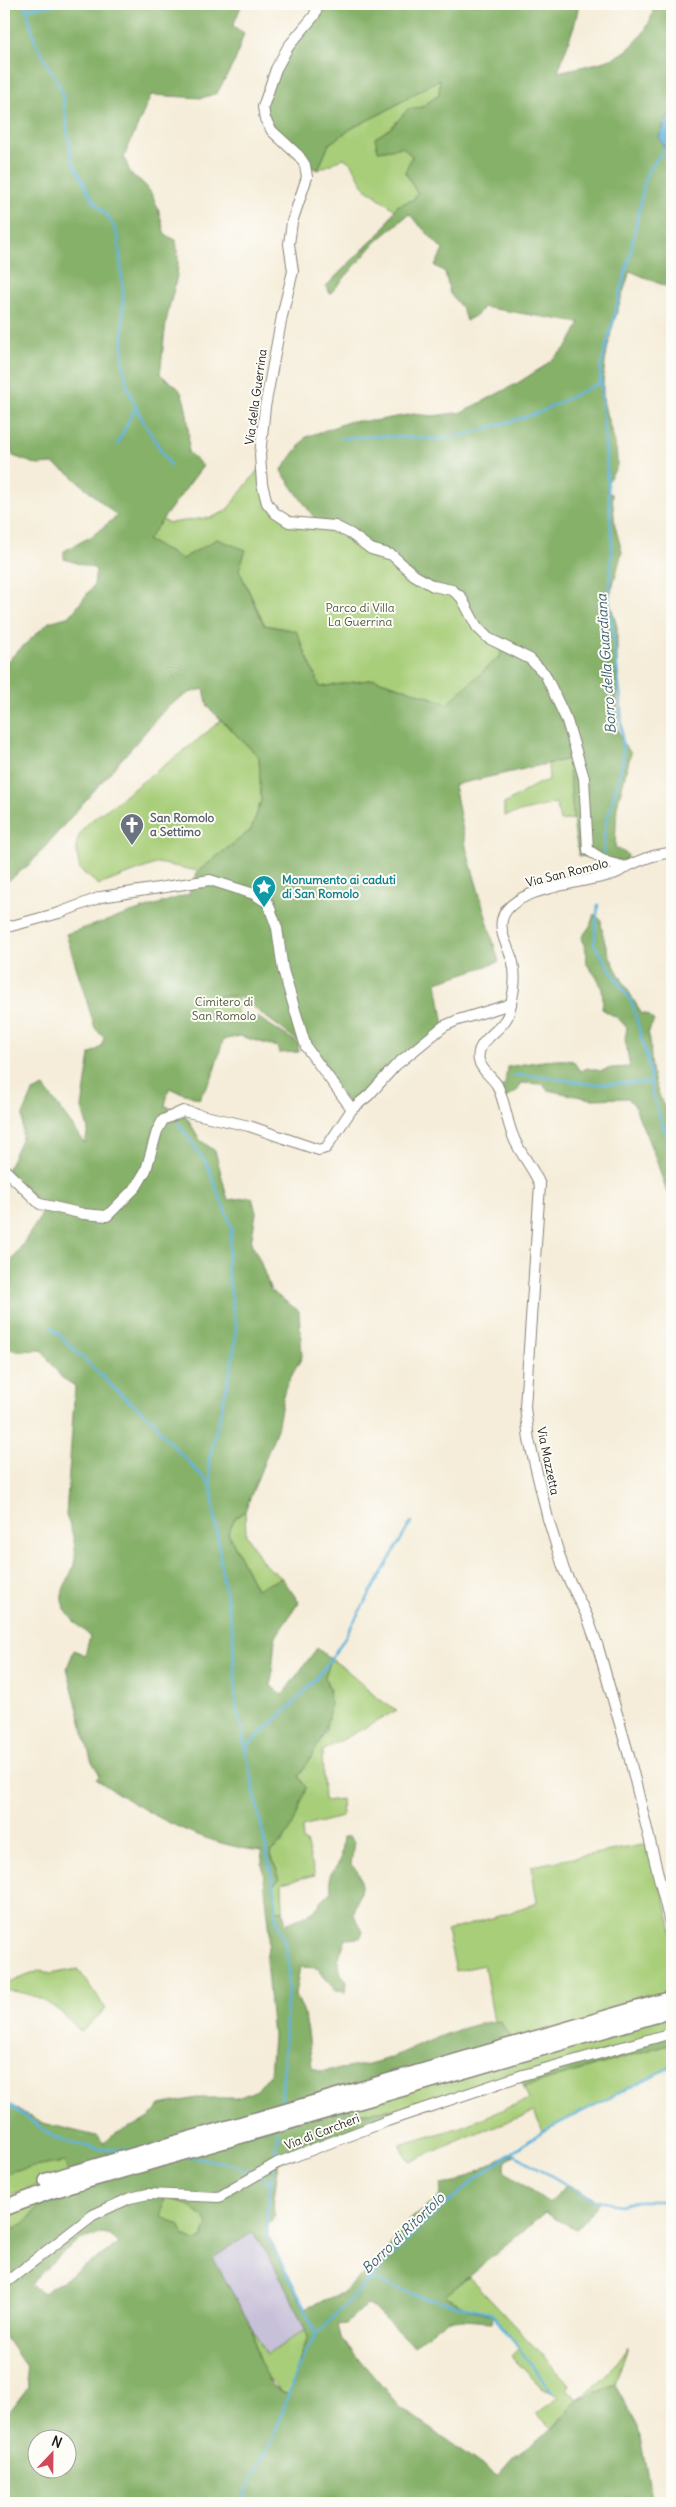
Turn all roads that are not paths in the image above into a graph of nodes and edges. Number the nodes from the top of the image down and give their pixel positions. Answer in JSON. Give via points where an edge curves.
{"nodes":[{"id":1,"x":319,"y":4,"type":"edge"},
{"id":2,"x":672,"y":853,"type":"edge"},
{"id":3,"x":626,"y":867,"type":"junction"},
{"id":4,"x":4,"y":928,"type":"edge"},
{"id":5,"x":511,"y":1004,"type":"junction"},
{"id":6,"x":352,"y":1109,"type":"junction"},
{"id":7,"x":4,"y":1169,"type":"edge"},
{"id":8,"x":672,"y":1931,"type":"edge"},
{"id":9,"x":672,"y":1999,"type":"edge"},
{"id":10,"x":672,"y":2010,"type":"edge"},
{"id":11,"x":672,"y":2033,"type":"edge"},
{"id":12,"x":4,"y":2197,"type":"edge"},
{"id":13,"x":4,"y":2208,"type":"edge"},
{"id":14,"x":4,"y":2284,"type":"edge"}],
"edges":[{"from":1,"to":3,"type":"street","name":"Via della Guerrina","via":[[314,16],[288,47],[263,107],[272,131],[305,165],[306,177],[292,222],[289,244],[293,270],[265,407],[260,455],[267,503],[289,522],[335,526],[371,549],[392,555],[414,575],[433,586],[452,590],[461,597],[477,627],[488,638],[530,659],[545,674],[567,721],[584,778],[588,850],[607,862]]},
{"from":2,"to":3,"type":"street","name":"Via San Romolo"},
{"from":3,"to":5,"type":"street","name":"Via San Romolo","via":[[617,873],[528,894],[506,910],[502,920],[503,935],[514,964],[515,981]]},
{"from":4,"to":6,"type":"street","via":[[60,913],[101,897],[210,880],[254,894],[268,903],[277,928],[283,970],[306,1047]]},
{"from":5,"to":6,"type":"street","via":[[444,1026],[396,1065]]},
{"from":5,"to":8,"type":"street","name":"Via Mazzetta","via":[[502,1027],[484,1041],[479,1060],[496,1083],[513,1137],[540,1185],[525,1407],[529,1440],[548,1519],[576,1598],[587,1616],[612,1695]]},
{"from":6,"to":7,"type":"street","via":[[332,1141],[319,1150],[249,1126],[182,1111],[163,1120],[146,1170],[136,1187],[107,1216],[40,1204]]},
{"from":9,"to":12,"type":"highway","via":[[70,2174]]},
{"from":10,"to":13,"type":"highway","via":[[53,2190]]},
{"from":11,"to":14,"type":"street","name":"Via di Carcheri","via":[[523,2074],[387,2121],[277,2163],[219,2196],[148,2194],[130,2198],[93,2216]]}]}
